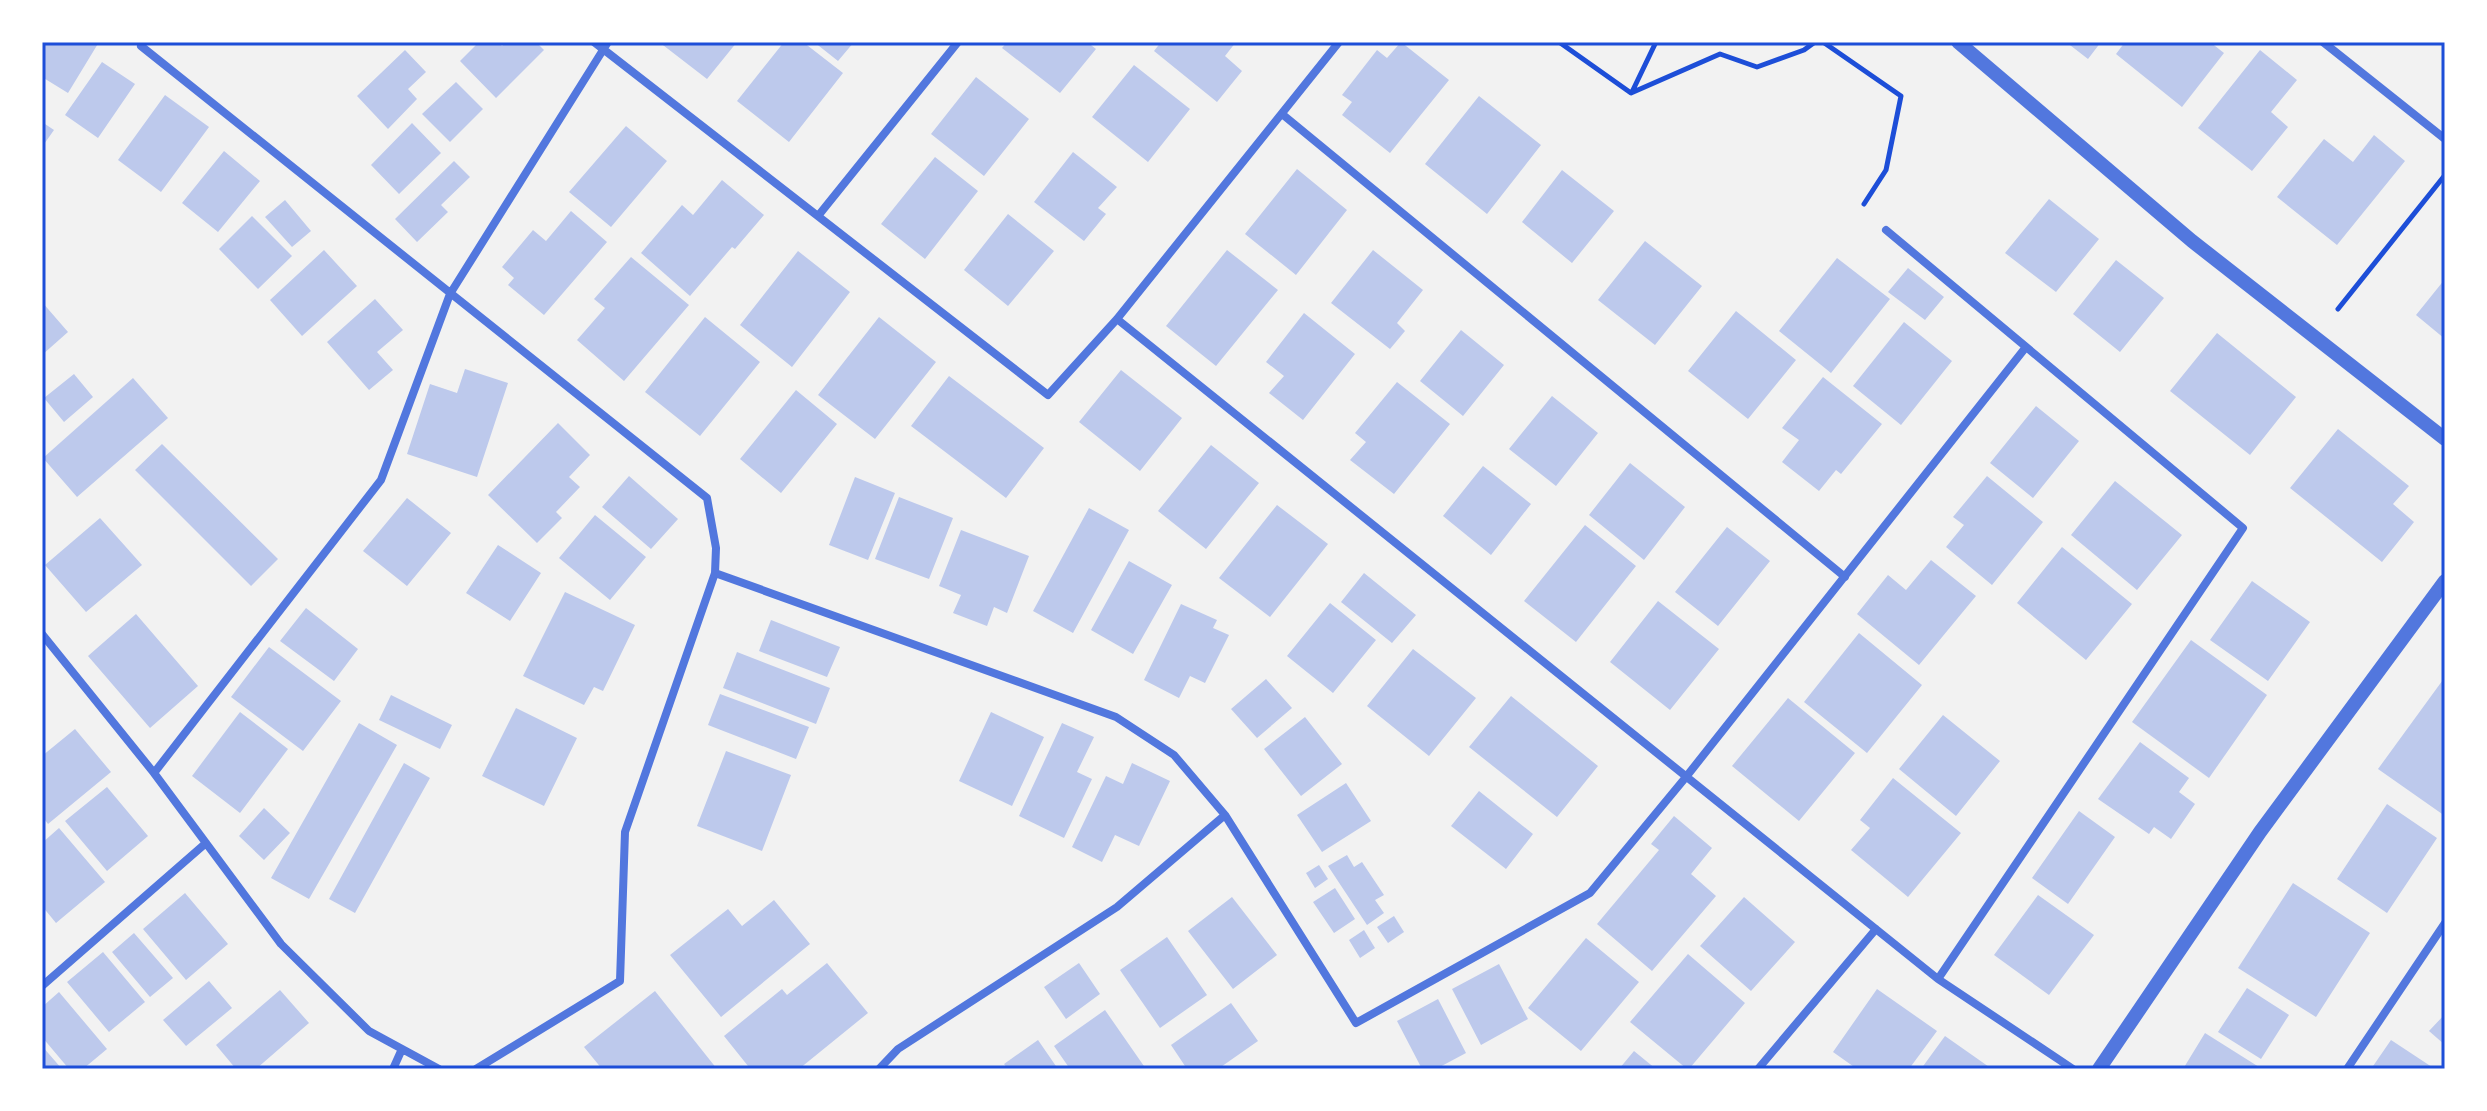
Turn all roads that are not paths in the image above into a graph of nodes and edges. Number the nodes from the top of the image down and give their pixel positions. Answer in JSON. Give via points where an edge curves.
{"nodes":[{"id":1,"x":594,"y":42,"type":"edge"},
{"id":2,"x":958,"y":42,"type":"edge"},
{"id":3,"x":1339,"y":42,"type":"edge"},
{"id":4,"x":1958,"y":42,"type":"edge"},
{"id":5,"x":2323,"y":42,"type":"edge"},
{"id":6,"x":141,"y":46,"type":"dead end"},
{"id":7,"x":605,"y":46,"type":"edge"},
{"id":8,"x":1282,"y":114,"type":"junction"},
{"id":9,"x":2445,"y":139,"type":"edge"},
{"id":10,"x":818,"y":216,"type":"junction"},
{"id":11,"x":1886,"y":230,"type":"dead end"},
{"id":12,"x":450,"y":294,"type":"junction"},
{"id":13,"x":1117,"y":319,"type":"junction"},
{"id":14,"x":2026,"y":347,"type":"junction"},
{"id":15,"x":2445,"y":439,"type":"edge"},
{"id":16,"x":715,"y":573,"type":"junction"},
{"id":17,"x":1845,"y":577,"type":"junction"},
{"id":18,"x":2445,"y":581,"type":"edge"},
{"id":19,"x":42,"y":634,"type":"edge"},
{"id":20,"x":154,"y":773,"type":"junction"},
{"id":21,"x":1686,"y":777,"type":"junction"},
{"id":22,"x":1225,"y":815,"type":"junction"},
{"id":23,"x":206,"y":843,"type":"junction"},
{"id":24,"x":2445,"y":923,"type":"edge"},
{"id":25,"x":1876,"y":929,"type":"junction"},
{"id":26,"x":1938,"y":979,"type":"junction"},
{"id":27,"x":42,"y":986,"type":"edge"},
{"id":28,"x":402,"y":1049,"type":"junction"},
{"id":29,"x":393,"y":1069,"type":"edge"},
{"id":30,"x":439,"y":1069,"type":"edge"},
{"id":31,"x":476,"y":1069,"type":"edge"},
{"id":32,"x":879,"y":1069,"type":"edge"},
{"id":33,"x":1758,"y":1069,"type":"edge"},
{"id":34,"x":2073,"y":1069,"type":"edge"},
{"id":35,"x":2099,"y":1069,"type":"edge"},
{"id":36,"x":2347,"y":1069,"type":"edge"}],
"edges":[{"from":1,"to":7,"type":"street"},
{"from":2,"to":10,"type":"street"},
{"from":3,"to":8,"type":"street"},
{"from":4,"to":15,"type":"street","via":[[2192,241]]},
{"from":5,"to":9,"type":"street"},
{"from":6,"to":12,"type":"street"},
{"from":7,"to":10,"type":"street"},
{"from":7,"to":12,"type":"street"},
{"from":8,"to":13,"type":"street"},
{"from":8,"to":17,"type":"street"},
{"from":10,"to":13,"type":"street","via":[[1048,395]]},
{"from":11,"to":14,"type":"street"},
{"from":12,"to":16,"type":"street","via":[[707,498]]},
{"from":12,"to":20,"type":"street","via":[[381,480]]},
{"from":13,"to":21,"type":"street"},
{"from":14,"to":17,"type":"street"},
{"from":14,"to":26,"type":"street","via":[[2243,528]]},
{"from":16,"to":22,"type":"street","via":[[1116,717],[1174,755]]},
{"from":16,"to":31,"type":"street","via":[[625,832],[620,981]]},
{"from":17,"to":21,"type":"street"},
{"from":18,"to":35,"type":"street","via":[[2260,832]]},
{"from":19,"to":20,"type":"street"},
{"from":20,"to":23,"type":"street"},
{"from":21,"to":22,"type":"street","via":[[1590,893],[1356,1023]]},
{"from":21,"to":25,"type":"street"},
{"from":22,"to":32,"type":"street","via":[[1117,907],[898,1049]]},
{"from":23,"to":27,"type":"street"},
{"from":23,"to":28,"type":"street","via":[[281,944],[369,1031]]},
{"from":24,"to":36,"type":"street"},
{"from":25,"to":26,"type":"street"},
{"from":25,"to":33,"type":"street"},
{"from":26,"to":34,"type":"street"},
{"from":28,"to":29,"type":"street"},
{"from":28,"to":30,"type":"street"}]}
